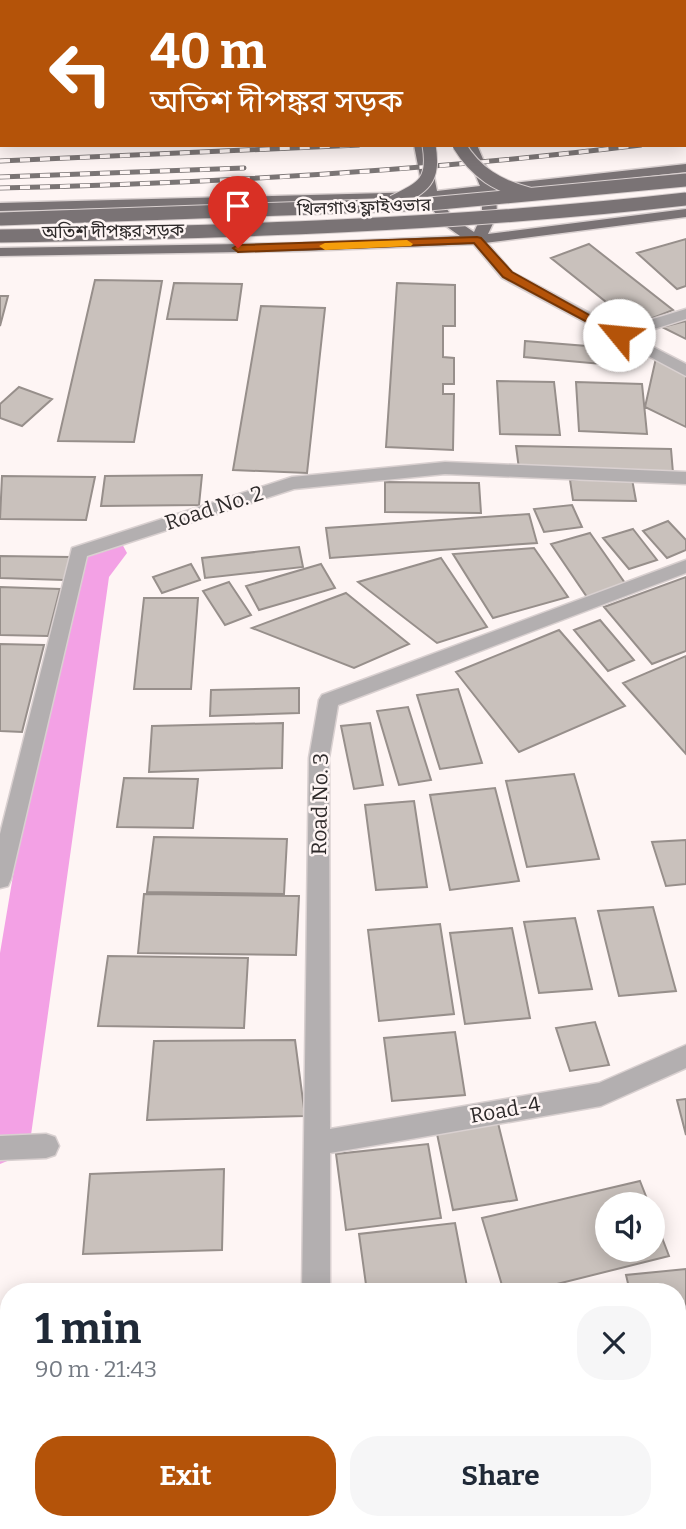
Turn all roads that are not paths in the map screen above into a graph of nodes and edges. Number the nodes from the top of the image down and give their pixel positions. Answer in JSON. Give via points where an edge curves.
{"nodes":[{"id":1,"x":421,"y":147,"type":"edge"},
{"id":2,"x":429,"y":147,"type":"edge"},
{"id":3,"x":460,"y":147,"type":"edge"},
{"id":4,"x":471,"y":147,"type":"edge"},
{"id":5,"x":686,"y":168,"type":"edge"},
{"id":6,"x":686,"y":180,"type":"edge"},
{"id":7,"x":489,"y":191,"type":"junction"},
{"id":8,"x":429,"y":197,"type":"junction"},
{"id":9,"x":545,"y":197,"type":"junction"},
{"id":10,"x":686,"y":199,"type":"edge"},
{"id":11,"x":0,"y":207,"type":"edge"},
{"id":12,"x":378,"y":208,"type":"junction"},
{"id":13,"x":686,"y":214,"type":"edge"},
{"id":14,"x":0,"y":219,"type":"edge"},
{"id":15,"x":0,"y":236,"type":"edge"},
{"id":16,"x":477,"y":240,"type":"junction"},
{"id":17,"x":0,"y":252,"type":"edge"},
{"id":18,"x":686,"y":314,"type":"edge"},
{"id":19,"x":619,"y":335,"type":"junction"},
{"id":20,"x":686,"y":371,"type":"edge"},
{"id":21,"x":686,"y":478,"type":"edge"},
{"id":22,"x":686,"y":566,"type":"edge"},
{"id":23,"x":0,"y":878,"type":"edge"},
{"id":24,"x":686,"y":1056,"type":"edge"},
{"id":25,"x":317,"y":1143,"type":"junction"},
{"id":26,"x":46,"y":1146,"type":"dead end"},
{"id":27,"x":0,"y":1148,"type":"edge"},
{"id":28,"x":316,"y":1283,"type":"edge"}],
"edges":[{"from":1,"to":8,"type":"main road"},
{"from":2,"to":12,"type":"main road","name":"খিলগাও ফ্লাইওভার","bridge":true,"via":[[429,178],[416,192]]},
{"from":3,"to":9,"type":"main road","name":"খিলগাও ফ্লাইওভার","bridge":true,"via":[[474,169],[491,180]]},
{"from":4,"to":7,"type":"main road"},
{"from":5,"to":7,"type":"main road"},
{"from":6,"to":9,"type":"main road","name":"খিলগাও ফ্লাইওভার","bridge":true},
{"from":7,"to":8,"type":"main road"},
{"from":7,"to":16,"type":"main road","via":[[489,223]]},
{"from":8,"to":11,"type":"main road"},
{"from":8,"to":16,"type":"main road","via":[[452,226]]},
{"from":9,"to":12,"type":"main road","name":"খিলগাও ফ্লাইওভার","bridge":true},
{"from":10,"to":15,"type":"main road","name":"খিলগাও ফ্লাইওভার","bridge":true,"via":[[405,225]]},
{"from":12,"to":14,"type":"main road","name":"খিলগাও ফ্লাইওভার","bridge":true},
{"from":13,"to":16,"type":"main road","name":"অতিশ দীপঙ্কর সড়ক"},
{"from":16,"to":17,"type":"main road","name":"অতিশ দীপঙ্কর সড়ক"},
{"from":16,"to":19,"type":"street","via":[[508,275]]},
{"from":18,"to":19,"type":"street"},
{"from":19,"to":20,"type":"street"},
{"from":21,"to":23,"type":"street","name":"Road No. 2","via":[[445,468],[292,483],[79,552]]},
{"from":22,"to":25,"type":"street","name":"Road No. 3","via":[[328,700],[319,758]]},
{"from":24,"to":25,"type":"street","name":"Road-4","via":[[601,1094]]},
{"from":25,"to":28,"type":"street","name":"Road No. 3"},
{"from":26,"to":27,"type":"street"}]}
